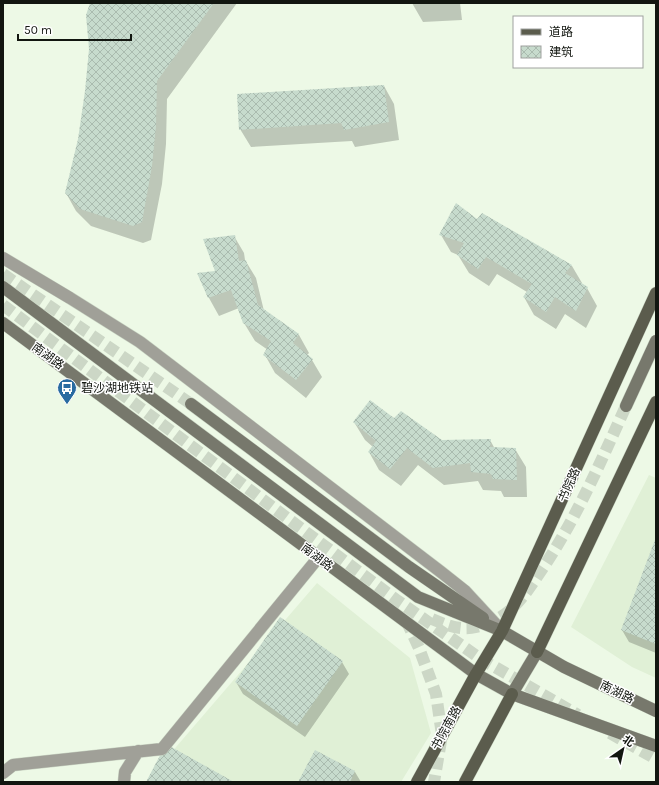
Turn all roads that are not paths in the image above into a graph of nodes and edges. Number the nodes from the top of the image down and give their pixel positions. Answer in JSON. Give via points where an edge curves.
{"nodes":[{"id":1,"x":3,"y":258,"type":"edge"},
{"id":2,"x":3,"y":287,"type":"edge"},
{"id":3,"x":656,"y":293,"type":"edge"},
{"id":4,"x":3,"y":323,"type":"edge"},
{"id":5,"x":656,"y":341,"type":"edge"},
{"id":6,"x":656,"y":402,"type":"edge"},
{"id":7,"x":191,"y":404,"type":"tunnel mouth"},
{"id":8,"x":626,"y":406,"type":"tunnel mouth"},
{"id":9,"x":318,"y":558,"type":"junction"},
{"id":10,"x":502,"y":631,"type":"junction"},
{"id":11,"x":537,"y":652,"type":"junction"},
{"id":12,"x":476,"y":674,"type":"junction"},
{"id":13,"x":512,"y":694,"type":"junction"},
{"id":14,"x":656,"y":710,"type":"edge"},
{"id":15,"x":656,"y":746,"type":"edge"},
{"id":16,"x":138,"y":751,"type":"junction"},
{"id":17,"x":3,"y":773,"type":"edge"},
{"id":18,"x":124,"y":782,"type":"edge"},
{"id":19,"x":417,"y":782,"type":"edge"},
{"id":20,"x":465,"y":782,"type":"edge"}],
"edges":[{"from":1,"to":10,"type":"street","via":[[140,342],[465,591]]},
{"from":2,"to":10,"type":"main road","name":"南湖路","via":[[418,597]]},
{"from":3,"to":10,"type":"main road","name":"书院路"},
{"from":4,"to":9,"type":"main road","name":"南湖路"},
{"from":5,"to":8,"type":"main road"},
{"from":6,"to":11,"type":"main road"},
{"from":7,"to":10,"type":"main road","via":[[409,567]]},
{"from":9,"to":12,"type":"main road","name":"南湖路"},
{"from":9,"to":16,"type":"street","via":[[162,749]]},
{"from":10,"to":11,"type":"main road","name":"南湖路"},
{"from":10,"to":12,"type":"main road","name":"书院路"},
{"from":11,"to":13,"type":"main road"},
{"from":11,"to":14,"type":"main road","name":"南湖路"},
{"from":12,"to":13,"type":"main road","name":"南湖路"},
{"from":12,"to":19,"type":"main road","name":"书院南路"},
{"from":13,"to":15,"type":"main road","name":"南湖路"},
{"from":13,"to":20,"type":"main road"},
{"from":16,"to":17,"type":"street","via":[[13,765]]},
{"from":16,"to":18,"type":"street","via":[[125,772]]}]}
